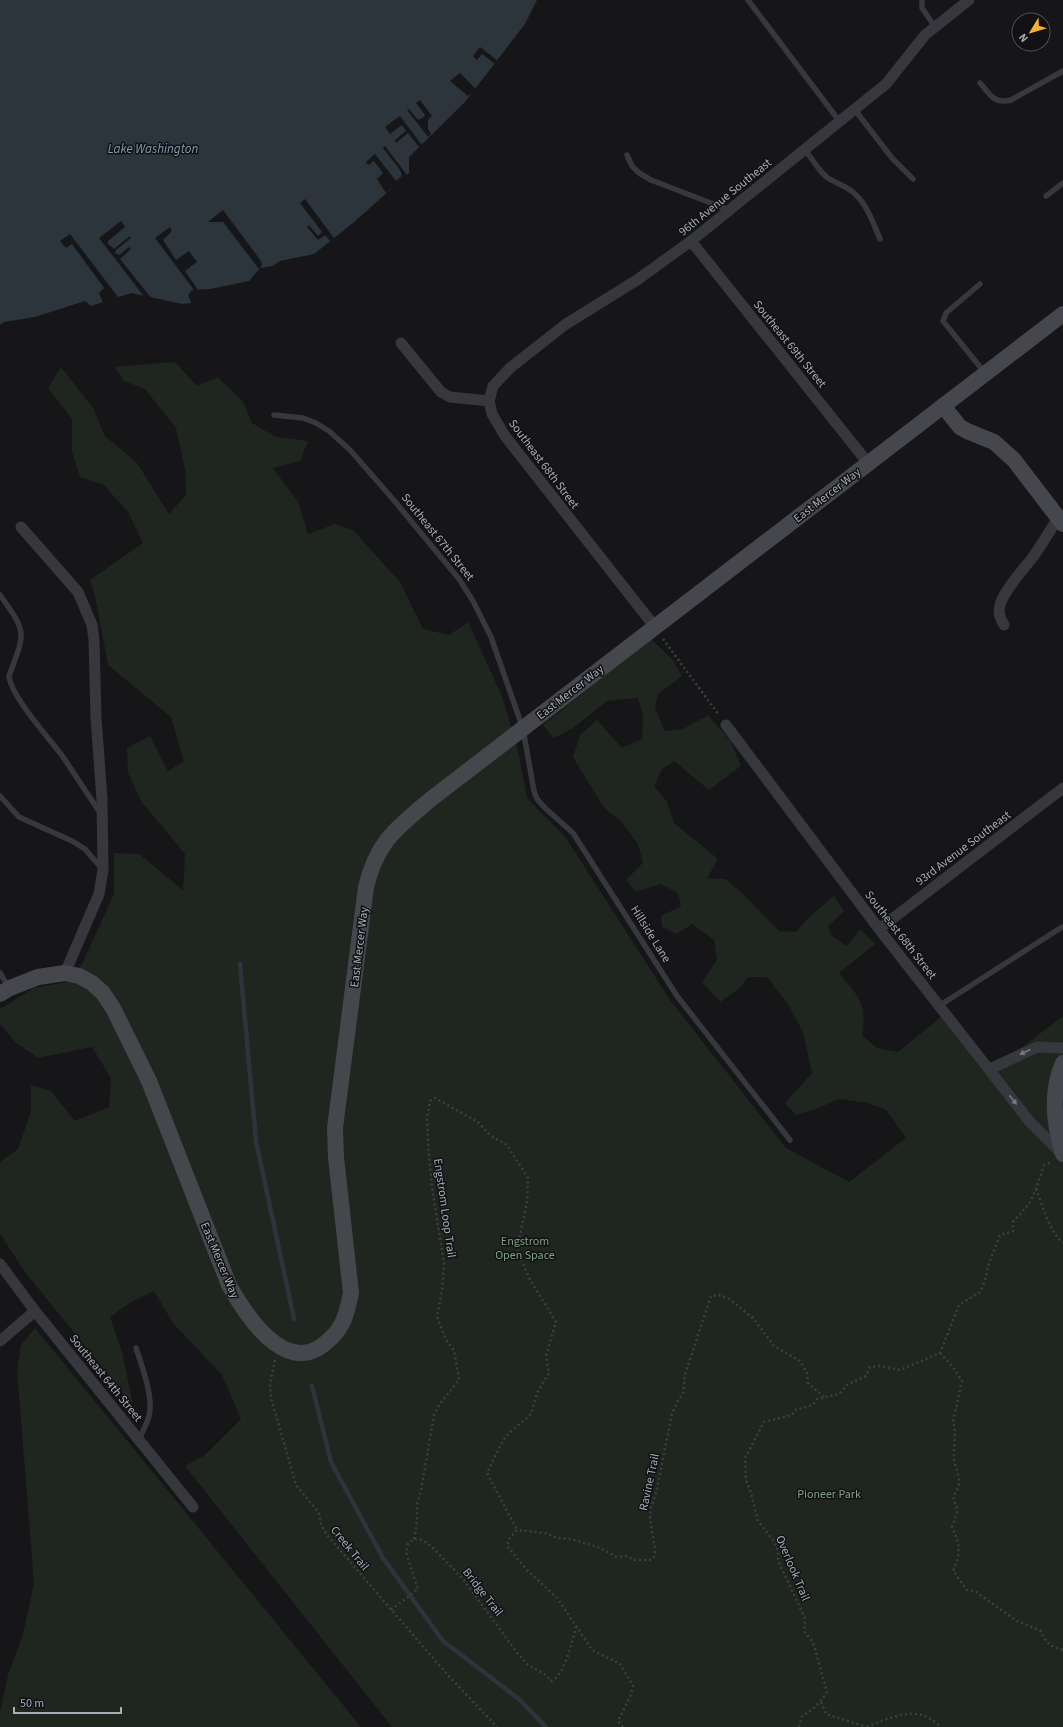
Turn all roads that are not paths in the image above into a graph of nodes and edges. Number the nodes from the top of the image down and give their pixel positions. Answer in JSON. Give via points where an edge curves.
{"nodes":[{"id":1,"x":748,"y":0,"type":"edge"},
{"id":2,"x":922,"y":0,"type":"edge"},
{"id":3,"x":970,"y":0,"type":"edge"},
{"id":4,"x":935,"y":27,"type":"junction"},
{"id":5,"x":1063,"y":71,"type":"edge"},
{"id":6,"x":980,"y":83,"type":"dead end"},
{"id":7,"x":855,"y":110,"type":"junction"},
{"id":8,"x":840,"y":122,"type":"junction"},
{"id":9,"x":805,"y":150,"type":"junction"},
{"id":10,"x":626,"y":155,"type":"dead end"},
{"id":11,"x":912,"y":179,"type":"dead end"},
{"id":12,"x":1063,"y":183,"type":"edge"},
{"id":13,"x":1046,"y":196,"type":"dead end"},
{"id":14,"x":729,"y":210,"type":"junction"},
{"id":15,"x":880,"y":239,"type":"dead end"},
{"id":16,"x":691,"y":241,"type":"junction"},
{"id":17,"x":980,"y":284,"type":"dead end"},
{"id":18,"x":1063,"y":314,"type":"edge"},
{"id":19,"x":401,"y":343,"type":"dead end"},
{"id":20,"x":985,"y":373,"type":"junction"},
{"id":21,"x":490,"y":401,"type":"junction"},
{"id":22,"x":943,"y":406,"type":"junction"},
{"id":23,"x":274,"y":415,"type":"dead end"},
{"id":24,"x":868,"y":463,"type":"junction"},
{"id":25,"x":1060,"y":521,"type":"edge"},
{"id":26,"x":21,"y":527,"type":"dead end"},
{"id":27,"x":0,"y":595,"type":"edge"},
{"id":28,"x":1004,"y":625,"type":"dead end"},
{"id":29,"x":655,"y":627,"type":"junction"},
{"id":30,"x":726,"y":725,"type":"road end"},
{"id":31,"x":523,"y":729,"type":"junction"},
{"id":32,"x":1063,"y":788,"type":"edge"},
{"id":33,"x":0,"y":796,"type":"edge"},
{"id":34,"x":102,"y":816,"type":"junction"},
{"id":35,"x":103,"y":870,"type":"junction"},
{"id":36,"x":1062,"y":927,"type":"edge"},
{"id":37,"x":879,"y":929,"type":"junction"},
{"id":38,"x":0,"y":973,"type":"edge"},
{"id":39,"x":65,"y":973,"type":"junction"},
{"id":40,"x":5,"y":991,"type":"edge"},
{"id":41,"x":939,"y":1006,"type":"junction"},
{"id":42,"x":1063,"y":1048,"type":"edge"},
{"id":43,"x":1063,"y":1063,"type":"edge"},
{"id":44,"x":990,"y":1069,"type":"junction"},
{"id":45,"x":790,"y":1140,"type":"dead end"},
{"id":46,"x":1061,"y":1156,"type":"edge"},
{"id":47,"x":0,"y":1264,"type":"edge"},
{"id":48,"x":35,"y":1311,"type":"junction"},
{"id":49,"x":0,"y":1341,"type":"edge"},
{"id":50,"x":136,"y":1348,"type":"dead end"},
{"id":51,"x":139,"y":1440,"type":"junction"},
{"id":52,"x":193,"y":1507,"type":"dead end"}],
"edges":[{"from":1,"to":8,"type":"lane"},
{"from":2,"to":4,"type":"lane","via":[[922,8]]},
{"from":3,"to":4,"type":"street","name":"96th Avenue Southeast"},
{"from":4,"to":7,"type":"street","name":"96th Avenue Southeast","via":[[916,46],[886,84]]},
{"from":5,"to":6,"type":"lane","via":[[1011,100],[1002,102],[995,100]]},
{"from":7,"to":8,"type":"street","name":"96th Avenue Southeast"},
{"from":7,"to":11,"type":"lane","via":[[892,158]]},
{"from":8,"to":9,"type":"street","name":"96th Avenue Southeast"},
{"from":9,"to":14,"type":"street","name":"96th Avenue Southeast"},
{"from":9,"to":15,"type":"lane","via":[[827,178],[855,193],[868,210]]},
{"from":10,"to":14,"type":"lane","via":[[636,169],[651,180]]},
{"from":12,"to":13,"type":"lane"},
{"from":14,"to":16,"type":"street","name":"96th Avenue Southeast"},
{"from":16,"to":21,"type":"street","name":"96th Avenue Southeast","via":[[637,280],[566,324],[510,368],[493,386]]},
{"from":16,"to":24,"type":"street","name":"Southeast 69th Street"},
{"from":17,"to":20,"type":"lane","via":[[946,314],[943,321]]},
{"from":18,"to":20,"type":"street","name":"East Mercer Way"},
{"from":19,"to":21,"type":"street","via":[[441,392],[450,397]]},
{"from":20,"to":22,"type":"street","name":"East Mercer Way"},
{"from":21,"to":29,"type":"street","name":"Southeast 68th Street","via":[[492,414],[505,436]]},
{"from":22,"to":24,"type":"street","name":"East Mercer Way"},
{"from":22,"to":25,"type":"street","via":[[967,431],[994,442],[1005,450]]},
{"from":23,"to":31,"type":"lane","name":"Southeast 67th Street","via":[[303,418],[329,431],[350,450],[459,579],[491,637]]},
{"from":24,"to":29,"type":"street","name":"East Mercer Way"},
{"from":25,"to":28,"type":"street","via":[[1000,603],[1000,619]]},
{"from":26,"to":34,"type":"street","via":[[78,592],[92,625]]},
{"from":27,"to":34,"type":"lane","via":[[16,617],[22,635],[9,676],[10,681],[19,698]]},
{"from":29,"to":31,"type":"street","name":"East Mercer Way"},
{"from":30,"to":37,"type":"street","name":"Southeast 68th Street"},
{"from":31,"to":39,"type":"street","name":"East Mercer Way","via":[[408,819],[386,840],[370,869],[335,1128],[351,1293],[347,1315],[340,1330],[321,1347],[309,1353],[288,1350],[276,1344],[248,1318],[229,1285],[149,1081],[114,1008],[92,982]]},
{"from":31,"to":45,"type":"lane","name":"Hillside Lane","via":[[537,799],[573,832],[677,996]]},
{"from":32,"to":37,"type":"street","name":"93rd Avenue Southeast"},
{"from":33,"to":35,"type":"lane","via":[[19,817],[84,849]]},
{"from":34,"to":35,"type":"street"},
{"from":35,"to":39,"type":"street","via":[[99,894]]},
{"from":36,"to":41,"type":"lane"},
{"from":37,"to":41,"type":"street","name":"Southeast 68th Street"},
{"from":38,"to":40,"type":"lane"},
{"from":39,"to":40,"type":"street","name":"East Mercer Way","via":[[38,977]]},
{"from":41,"to":44,"type":"street","name":"Southeast 68th Street"},
{"from":42,"to":44,"type":"street","one_way":true,"via":[[1037,1046]]},
{"from":43,"to":46,"type":"street","via":[[1054,1091],[1054,1113]]},
{"from":44,"to":46,"type":"street","name":"Southeast 68th Street","one_way":true,"via":[[1030,1122]]},
{"from":47,"to":48,"type":"street","name":"Southeast 64th Street"},
{"from":48,"to":49,"type":"street"},
{"from":48,"to":51,"type":"street","name":"Southeast 64th Street"},
{"from":50,"to":51,"type":"lane","via":[[150,1406],[149,1416]]},
{"from":51,"to":52,"type":"street","name":"Southeast 64th Street"}]}
